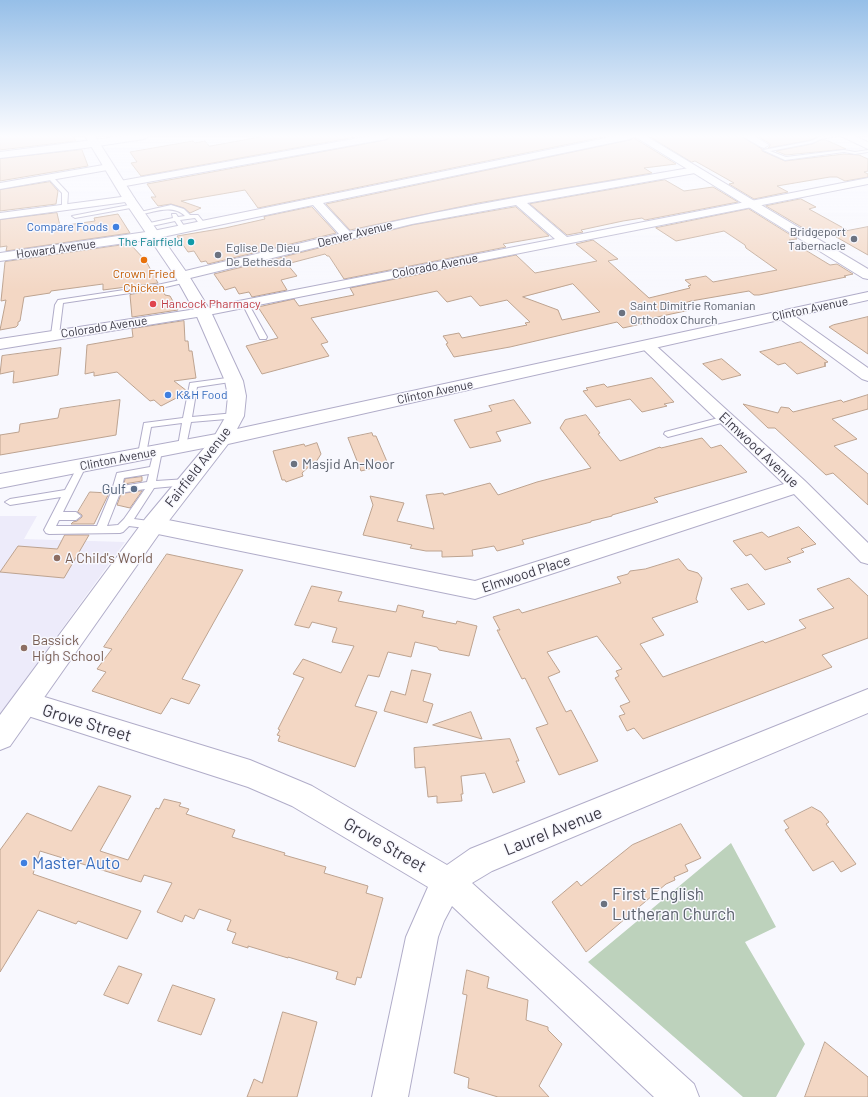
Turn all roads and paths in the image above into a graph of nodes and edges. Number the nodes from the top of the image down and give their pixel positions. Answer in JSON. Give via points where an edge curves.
{"nodes":[{"id":1,"x":60,"y":187,"type":"edge"},
{"id":2,"x":122,"y":187,"type":"edge"},
{"id":3,"x":214,"y":187,"type":"edge"},
{"id":4,"x":386,"y":187,"type":"edge"},
{"id":5,"x":597,"y":187,"type":"edge"},
{"id":6,"x":723,"y":187,"type":"edge"},
{"id":7,"x":836,"y":187,"type":"edge"},
{"id":8,"x":518,"y":201,"type":"junction"},
{"id":9,"x":316,"y":202,"type":"junction"},
{"id":10,"x":751,"y":204,"type":"junction"},
{"id":11,"x":66,"y":207,"type":"junction"},
{"id":12,"x":137,"y":210,"type":"junction"},
{"id":13,"x":163,"y":215,"type":"junction"},
{"id":14,"x":0,"y":216,"type":"edge"},
{"id":15,"x":76,"y":216,"type":"dead end"},
{"id":16,"x":174,"y":216,"type":"junction"},
{"id":17,"x":189,"y":217,"type":"junction"},
{"id":18,"x":203,"y":224,"type":"junction"},
{"id":19,"x":347,"y":236,"type":"junction"},
{"id":20,"x":565,"y":241,"type":"junction"},
{"id":21,"x":0,"y":257,"type":"edge"},
{"id":22,"x":868,"y":275,"type":"edge"},
{"id":23,"x":183,"y":278,"type":"junction"},
{"id":24,"x":868,"y":296,"type":"edge"},
{"id":25,"x":246,"y":303,"type":"junction"},
{"id":26,"x":203,"y":312,"type":"junction"},
{"id":27,"x":784,"y":315,"type":"junction"},
{"id":28,"x":55,"y":335,"type":"junction"},
{"id":29,"x":263,"y":337,"type":"dead end"},
{"id":30,"x":0,"y":344,"type":"edge"},
{"id":31,"x":648,"y":346,"type":"junction"},
{"id":32,"x":868,"y":376,"type":"edge"},
{"id":33,"x":234,"y":379,"type":"junction"},
{"id":34,"x":235,"y":416,"type":"junction"},
{"id":35,"x":726,"y":419,"type":"junction"},
{"id":36,"x":187,"y":420,"type":"junction"},
{"id":37,"x":668,"y":434,"type":"dead end"},
{"id":38,"x":222,"y":439,"type":"junction"},
{"id":39,"x":182,"y":446,"type":"junction"},
{"id":40,"x":150,"y":452,"type":"junction"},
{"id":41,"x":82,"y":466,"type":"junction"},
{"id":42,"x":154,"y":470,"type":"junction"},
{"id":43,"x":0,"y":481,"type":"edge"},
{"id":44,"x":187,"y":482,"type":"junction"},
{"id":45,"x":151,"y":485,"type":"junction"},
{"id":46,"x":798,"y":486,"type":"junction"},
{"id":47,"x":117,"y":490,"type":"junction"},
{"id":48,"x":68,"y":493,"type":"junction"},
{"id":49,"x":10,"y":502,"type":"dead end"},
{"id":50,"x":56,"y":516,"type":"junction"},
{"id":51,"x":76,"y":516,"type":"dead end"},
{"id":52,"x":127,"y":522,"type":"junction"},
{"id":53,"x":153,"y":525,"type":"junction"},
{"id":54,"x":100,"y":530,"type":"junction"},
{"id":55,"x":868,"y":556,"type":"edge"},
{"id":56,"x":868,"y":701,"type":"edge"},
{"id":57,"x":25,"y":703,"type":"junction"},
{"id":58,"x":0,"y":737,"type":"edge"},
{"id":59,"x":449,"y":883,"type":"junction"},
{"id":60,"x":390,"y":1097,"type":"edge"},
{"id":61,"x":681,"y":1097,"type":"edge"}],
"edges":[{"from":1,"to":11,"type":"lane","via":[[65,193]]},
{"from":2,"to":12,"type":"main road","name":"Fairfield Avenue"},
{"from":3,"to":12,"type":"street"},
{"from":4,"to":9,"type":"street","name":"Howard Avenue"},
{"from":5,"to":8,"type":"street","name":"Denver Avenue"},
{"from":6,"to":10,"type":"main road"},
{"from":7,"to":10,"type":"street","name":"Colorado Avenue"},
{"from":8,"to":19,"type":"street","name":"Denver Avenue","via":[[412,220]]},
{"from":8,"to":20,"type":"street"},
{"from":9,"to":18,"type":"street","name":"Howard Avenue"},
{"from":9,"to":19,"type":"street"},
{"from":10,"to":20,"type":"street","name":"Colorado Avenue"},
{"from":10,"to":22,"type":"main road"},
{"from":11,"to":12,"type":"street"},
{"from":11,"to":14,"type":"street"},
{"from":12,"to":13,"type":"lane"},
{"from":12,"to":13,"type":"lane"},
{"from":12,"to":15,"type":"lane"},
{"from":12,"to":16,"type":"street","name":"Howard Avenue"},
{"from":12,"to":21,"type":"street","name":"Howard Avenue"},
{"from":12,"to":23,"type":"main road","name":"Fairfield Avenue"},
{"from":13,"to":16,"type":"lane"},
{"from":13,"to":16,"type":"lane"},
{"from":16,"to":17,"type":"lane"},
{"from":16,"to":17,"type":"lane","via":[[171,207],[182,210]]},
{"from":16,"to":18,"type":"street","name":"Howard Avenue"},
{"from":17,"to":18,"type":"lane","via":[[196,216]]},
{"from":19,"to":23,"type":"street","name":"Denver Avenue"},
{"from":20,"to":25,"type":"street","name":"Colorado Avenue"},
{"from":23,"to":26,"type":"main road","name":"Fairfield Avenue"},
{"from":23,"to":28,"type":"lane","via":[[157,287],[60,301]]},
{"from":24,"to":27,"type":"main road","name":"Clinton Avenue"},
{"from":25,"to":26,"type":"street","name":"Colorado Avenue"},
{"from":25,"to":29,"type":"lane"},
{"from":26,"to":28,"type":"street","name":"Colorado Avenue"},
{"from":26,"to":33,"type":"main road","name":"Fairfield Avenue"},
{"from":27,"to":31,"type":"main road","name":"Clinton Avenue"},
{"from":27,"to":32,"type":"street"},
{"from":28,"to":30,"type":"street","name":"Colorado Avenue"},
{"from":31,"to":35,"type":"street","name":"Elmwood Avenue"},
{"from":31,"to":38,"type":"main road","name":"Clinton Avenue"},
{"from":33,"to":34,"type":"main road","name":"Fairfield Avenue","via":[[237,396]]},
{"from":33,"to":36,"type":"lane","via":[[193,386]]},
{"from":34,"to":36,"type":"lane"},
{"from":34,"to":38,"type":"main road","name":"Fairfield Avenue"},
{"from":35,"to":37,"type":"lane"},
{"from":35,"to":46,"type":"street","name":"Elmwood Avenue"},
{"from":36,"to":39,"type":"lane"},
{"from":36,"to":40,"type":"lane","via":[[147,425]]},
{"from":38,"to":39,"type":"main road","name":"Clinton Avenue"},
{"from":38,"to":44,"type":"main road","name":"Fairfield Avenue"},
{"from":39,"to":40,"type":"main road","name":"Clinton Avenue"},
{"from":40,"to":41,"type":"main road","name":"Clinton Avenue"},
{"from":40,"to":42,"type":"lane"},
{"from":41,"to":43,"type":"main road","name":"Clinton Avenue"},
{"from":41,"to":48,"type":"lane"},
{"from":42,"to":45,"type":"lane"},
{"from":42,"to":47,"type":"lane","via":[[120,475]]},
{"from":44,"to":45,"type":"lane"},
{"from":44,"to":53,"type":"main road","name":"Fairfield Avenue"},
{"from":45,"to":47,"type":"lane"},
{"from":45,"to":52,"type":"lane"},
{"from":46,"to":53,"type":"street","name":"Elmwood Place","via":[[475,590]]},
{"from":46,"to":55,"type":"street","name":"Elmwood Avenue"},
{"from":47,"to":54,"type":"lane","via":[[103,516]]},
{"from":48,"to":49,"type":"lane"},
{"from":48,"to":50,"type":"lane"},
{"from":50,"to":51,"type":"lane"},
{"from":50,"to":54,"type":"lane","via":[[49,530]]},
{"from":52,"to":53,"type":"lane"},
{"from":52,"to":54,"type":"lane","via":[[120,529]]},
{"from":53,"to":57,"type":"main road","name":"Fairfield Avenue"},
{"from":56,"to":59,"type":"street","name":"Laurel Avenue","via":[[481,860],[464,869]]},
{"from":57,"to":58,"type":"main road","name":"Fairfield Avenue"},
{"from":57,"to":59,"type":"street","name":"Grove Street","via":[[250,774],[302,796]]},
{"from":59,"to":60,"type":"street","name":"Laurel Avenue","via":[[429,916],[422,936]]},
{"from":59,"to":61,"type":"street","name":"Grove Street"}]}
